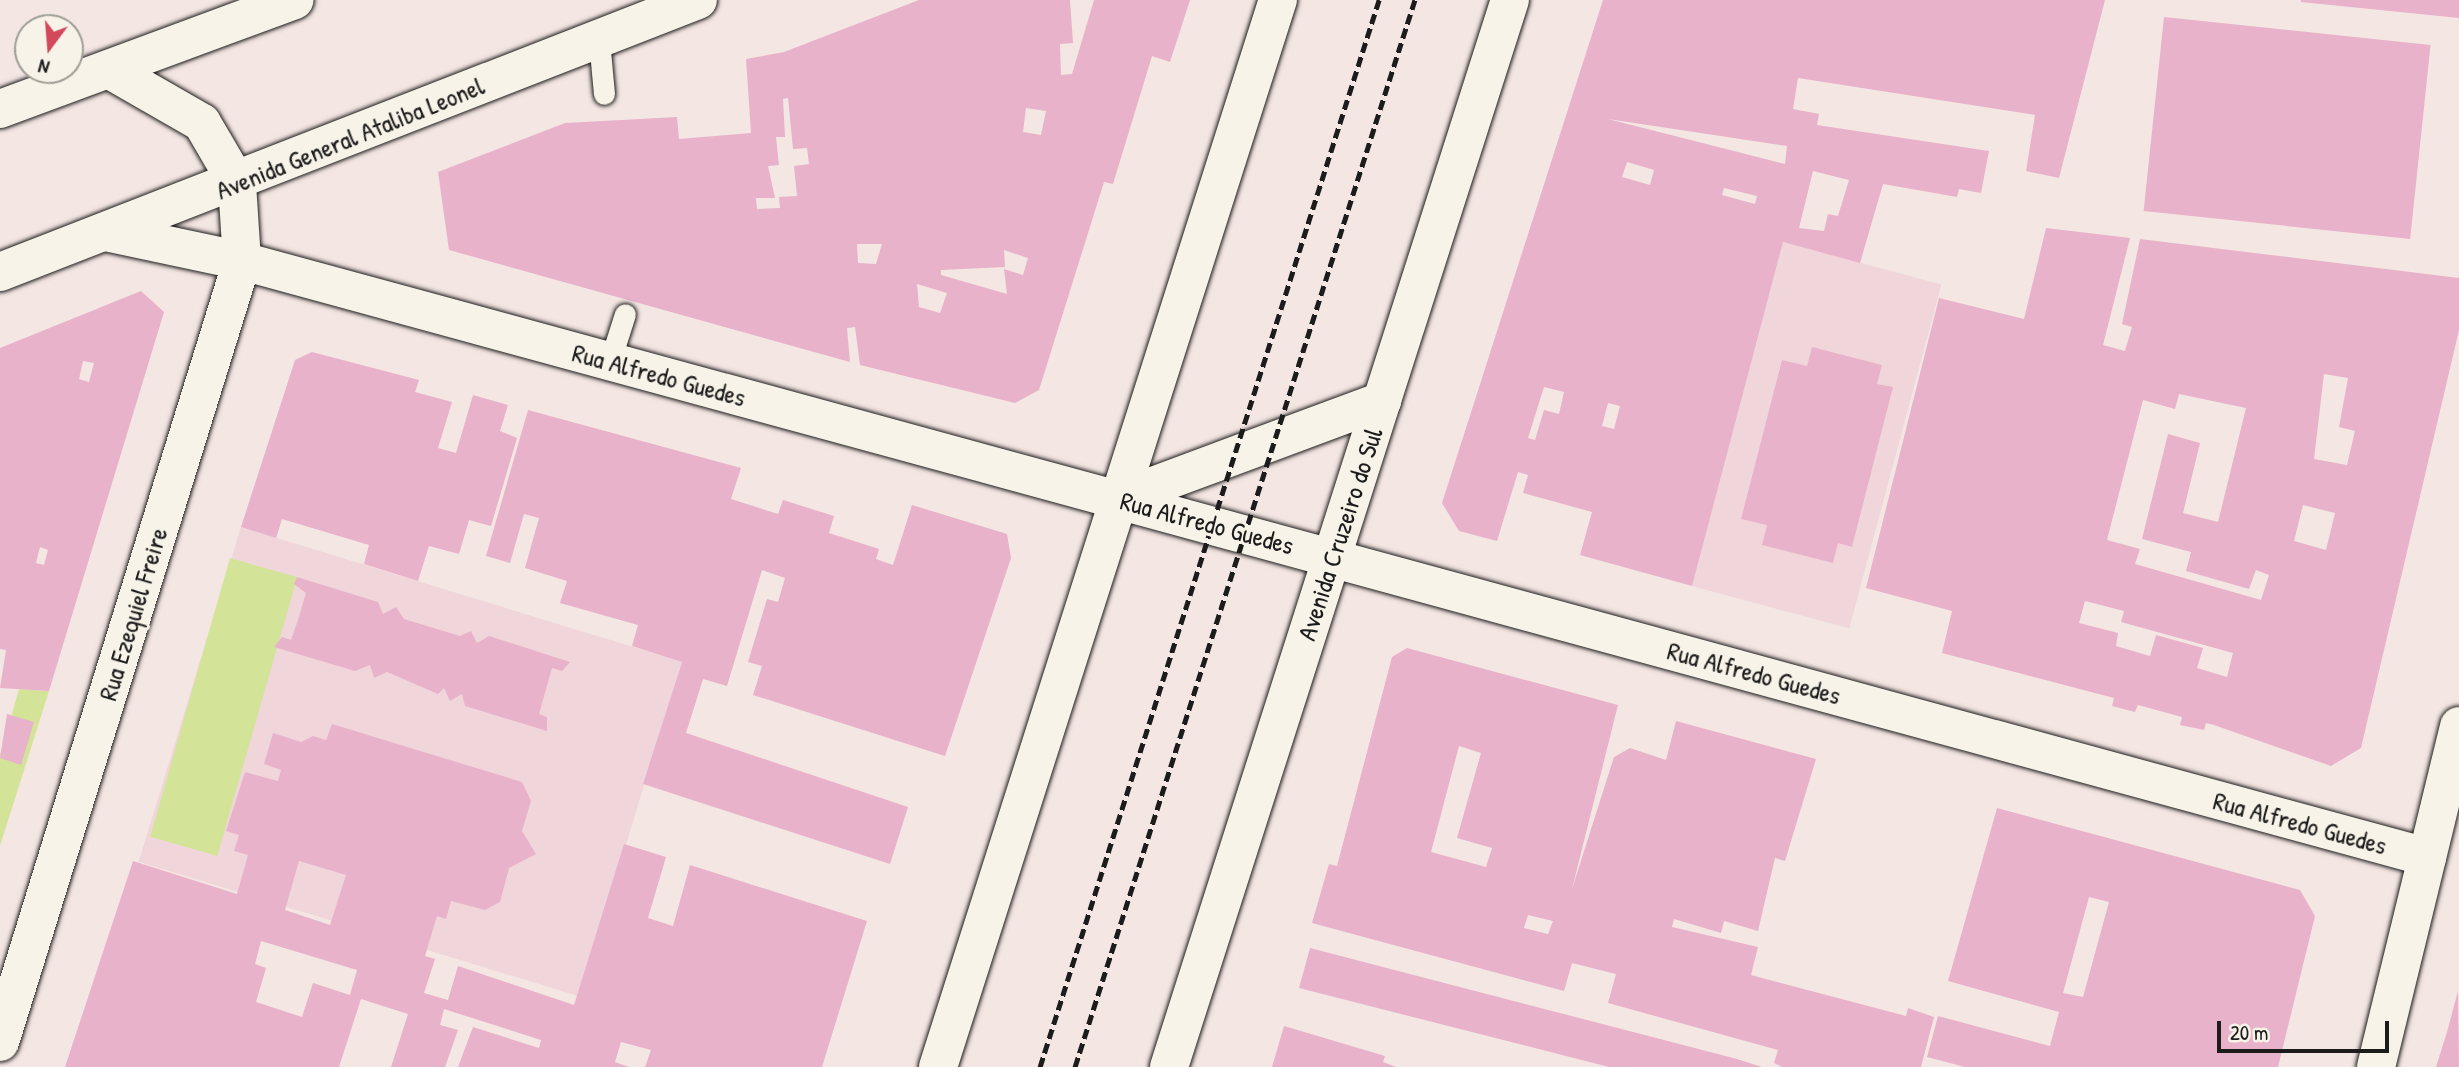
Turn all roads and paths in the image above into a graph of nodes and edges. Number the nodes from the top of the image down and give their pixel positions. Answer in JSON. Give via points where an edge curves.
{"nodes":[{"id":1,"x":295,"y":0,"type":"edge"},
{"id":2,"x":698,"y":0,"type":"edge"},
{"id":3,"x":1278,"y":0,"type":"edge"},
{"id":4,"x":1510,"y":0,"type":"edge"},
{"id":5,"x":599,"y":40,"type":"junction"},
{"id":6,"x":110,"y":70,"type":"junction"},
{"id":7,"x":604,"y":94,"type":"dead end"},
{"id":8,"x":0,"y":109,"type":"edge"},
{"id":9,"x":237,"y":183,"type":"junction"},
{"id":10,"x":106,"y":232,"type":"junction"},
{"id":11,"x":242,"y":261,"type":"junction"},
{"id":12,"x":0,"y":272,"type":"edge"},
{"id":13,"x":625,"y":314,"type":"dead end"},
{"id":14,"x":610,"y":361,"type":"junction"},
{"id":15,"x":1382,"y":401,"type":"junction"},
{"id":16,"x":1118,"y":499,"type":"junction"},
{"id":17,"x":1332,"y":558,"type":"junction"},
{"id":18,"x":2459,"y":726,"type":"edge"},
{"id":19,"x":2427,"y":857,"type":"junction"},
{"id":20,"x":0,"y":1042,"type":"edge"},
{"id":21,"x":938,"y":1067,"type":"edge"},
{"id":22,"x":1169,"y":1067,"type":"edge"},
{"id":23,"x":2376,"y":1067,"type":"edge"}],
"edges":[{"from":1,"to":6,"type":"main road"},
{"from":2,"to":5,"type":"main road","name":"Avenida General Ataliba Leonel"},
{"from":3,"to":16,"type":"main road"},
{"from":4,"to":15,"type":"main road","name":"Avenida Cruzeiro do Sul"},
{"from":5,"to":7,"type":"lane"},
{"from":5,"to":9,"type":"main road","name":"Avenida General Ataliba Leonel"},
{"from":6,"to":8,"type":"main road"},
{"from":6,"to":9,"type":"main road","via":[[202,123]]},
{"from":9,"to":10,"type":"main road","name":"Avenida General Ataliba Leonel"},
{"from":9,"to":11,"type":"main road","name":"Rua Ezequiel Freire"},
{"from":10,"to":11,"type":"main road","name":"Rua Alfredo Guedes"},
{"from":10,"to":12,"type":"main road","name":"Avenida General Ataliba Leonel"},
{"from":11,"to":14,"type":"main road","name":"Rua Alfredo Guedes"},
{"from":11,"to":20,"type":"main road","name":"Rua Ezequiel Freire"},
{"from":13,"to":14,"type":"lane"},
{"from":14,"to":16,"type":"main road","name":"Rua Alfredo Guedes"},
{"from":15,"to":16,"type":"main road"},
{"from":15,"to":17,"type":"main road","name":"Avenida Cruzeiro do Sul"},
{"from":16,"to":17,"type":"main road","name":"Rua Alfredo Guedes"},
{"from":16,"to":21,"type":"main road"},
{"from":17,"to":19,"type":"main road","name":"Rua Alfredo Guedes"},
{"from":17,"to":22,"type":"main road","name":"Avenida Cruzeiro do Sul"},
{"from":18,"to":19,"type":"main road"},
{"from":19,"to":23,"type":"main road"}]}
